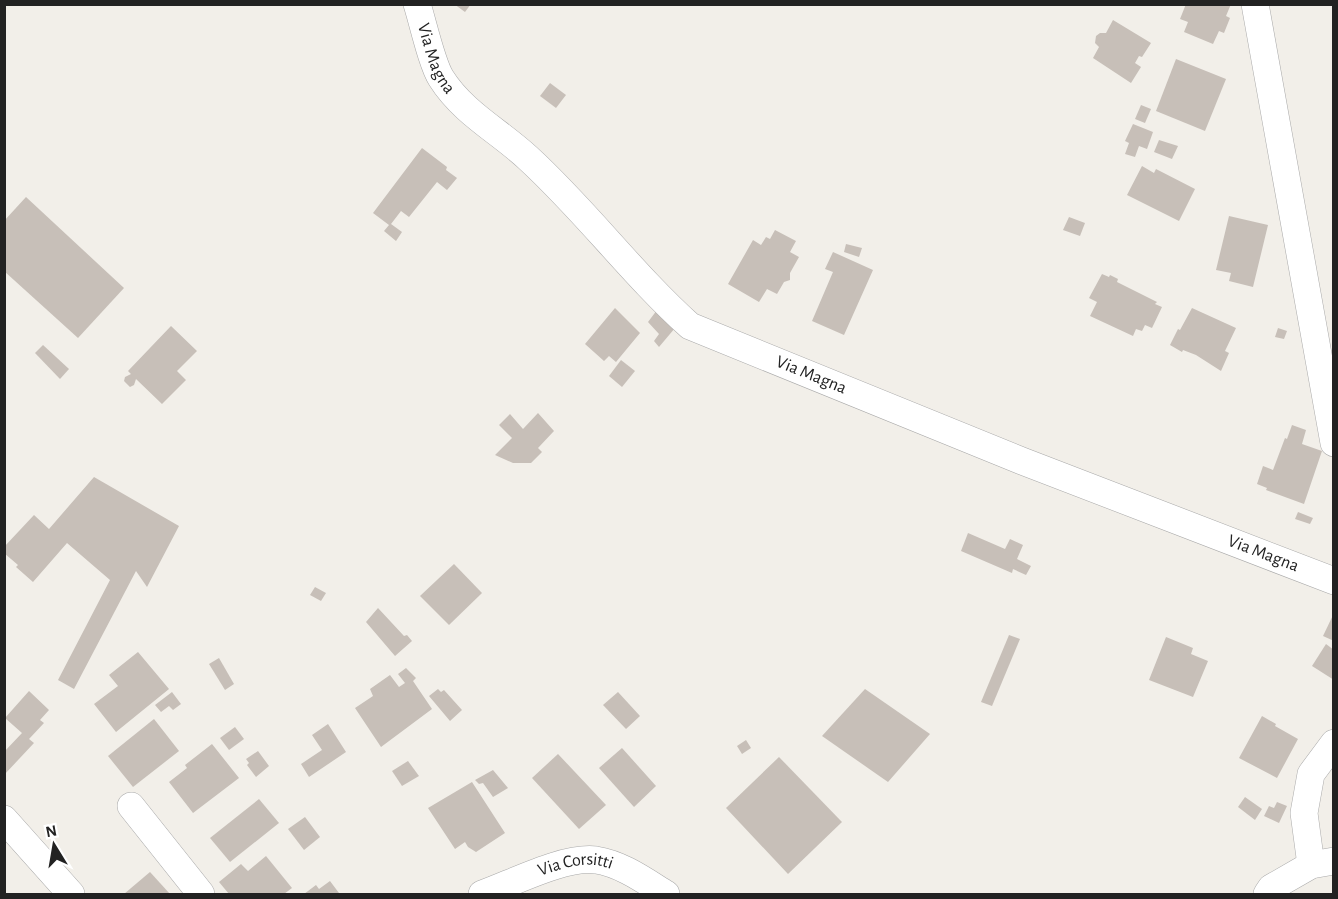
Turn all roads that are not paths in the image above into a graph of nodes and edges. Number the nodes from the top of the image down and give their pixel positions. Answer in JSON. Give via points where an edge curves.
{"nodes":[{"id":1,"x":417,"y":4,"type":"edge"},
{"id":2,"x":1255,"y":4,"type":"edge"},
{"id":3,"x":1334,"y":443,"type":"edge"},
{"id":4,"x":1334,"y":581,"type":"edge"},
{"id":5,"x":1334,"y":743,"type":"edge"},
{"id":6,"x":130,"y":806,"type":"dead end"},
{"id":7,"x":4,"y":819,"type":"edge"},
{"id":8,"x":1322,"y":863,"type":"edge"},
{"id":9,"x":71,"y":894,"type":"edge"},
{"id":10,"x":201,"y":894,"type":"edge"},
{"id":11,"x":482,"y":894,"type":"edge"},
{"id":12,"x":666,"y":894,"type":"edge"},
{"id":13,"x":1267,"y":894,"type":"edge"}],
"edges":[{"from":1,"to":4,"type":"street","name":"Via Magna","via":[[440,76],[462,106],[536,165],[690,326],[1022,461]]},
{"from":2,"to":3,"type":"street"},
{"from":5,"to":8,"type":"street","via":[[1311,774],[1304,813]]},
{"from":6,"to":10,"type":"street"},
{"from":7,"to":9,"type":"street"},
{"from":8,"to":13,"type":"street","via":[[1271,888]]},
{"from":11,"to":12,"type":"street","name":"Via Corsitti","via":[[564,863],[596,860],[629,871]]}]}
